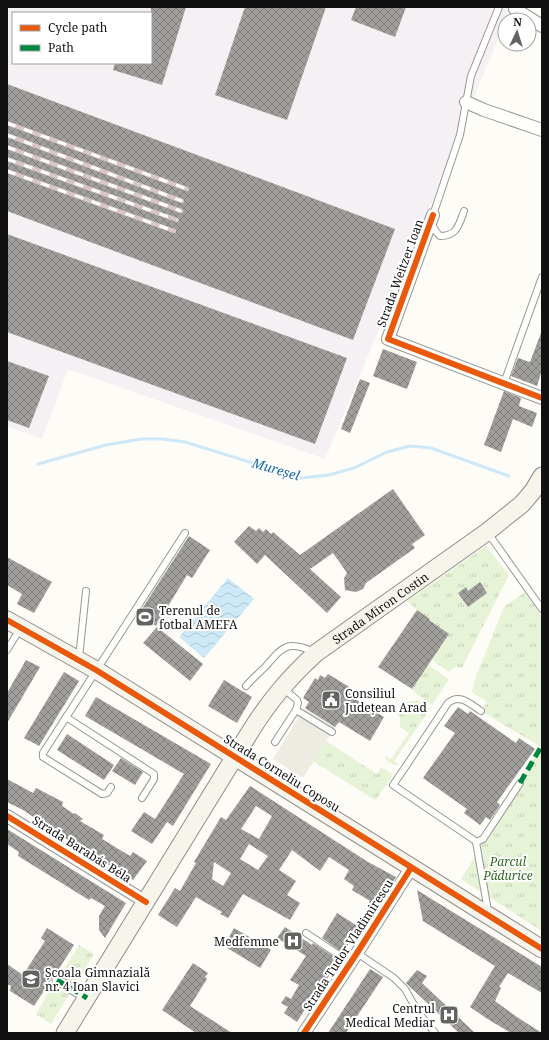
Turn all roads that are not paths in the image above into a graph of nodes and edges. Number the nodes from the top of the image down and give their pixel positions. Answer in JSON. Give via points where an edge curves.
{"nodes":[{"id":1,"x":499,"y":7,"type":"edge"},
{"id":2,"x":515,"y":9,"type":"dead end"},
{"id":3,"x":542,"y":26,"type":"edge"},
{"id":4,"x":466,"y":102,"type":"junction"},
{"id":5,"x":542,"y":130,"type":"edge"},
{"id":6,"x":464,"y":211,"type":"dead end"},
{"id":7,"x":433,"y":215,"type":"junction"},
{"id":8,"x":542,"y":277,"type":"edge"},
{"id":9,"x":504,"y":383,"type":"junction"},
{"id":10,"x":542,"y":398,"type":"edge"},
{"id":11,"x":542,"y":476,"type":"edge"},
{"id":12,"x":487,"y":532,"type":"junction"},
{"id":13,"x":185,"y":533,"type":"dead end"},
{"id":14,"x":86,"y":592,"type":"dead end"},
{"id":15,"x":542,"y":609,"type":"edge"},
{"id":16,"x":14,"y":623,"type":"edge"},
{"id":17,"x":7,"y":650,"type":"edge"},
{"id":18,"x":316,"y":653,"type":"junction"},
{"id":19,"x":78,"y":660,"type":"junction"},
{"id":20,"x":96,"y":670,"type":"junction"},
{"id":21,"x":246,"y":686,"type":"dead end"},
{"id":22,"x":282,"y":686,"type":"junction"},
{"id":23,"x":296,"y":710,"type":"junction"},
{"id":24,"x":481,"y":711,"type":"dead end"},
{"id":25,"x":66,"y":718,"type":"junction"},
{"id":26,"x":332,"y":732,"type":"dead end"},
{"id":27,"x":275,"y":742,"type":"dead end"},
{"id":28,"x":234,"y":756,"type":"junction"},
{"id":29,"x":520,"y":783,"type":"dead end"},
{"id":30,"x":111,"y":788,"type":"dead end"},
{"id":31,"x":142,"y":798,"type":"dead end"},
{"id":32,"x":7,"y":816,"type":"edge"},
{"id":33,"x":476,"y":842,"type":"junction"},
{"id":34,"x":411,"y":868,"type":"junction"},
{"id":35,"x":146,"y":902,"type":"junction"},
{"id":36,"x":489,"y":917,"type":"junction"},
{"id":37,"x":306,"y":933,"type":"dead end"},
{"id":38,"x":542,"y":949,"type":"edge"},
{"id":39,"x":354,"y":958,"type":"junction"},
{"id":40,"x":58,"y":980,"type":"dead end"},
{"id":41,"x":87,"y":998,"type":"junction"},
{"id":42,"x":65,"y":1033,"type":"edge"},
{"id":43,"x":304,"y":1033,"type":"edge"},
{"id":44,"x":435,"y":1033,"type":"edge"}],
"edges":[{"from":1,"to":4,"type":"lane","name":"Strada Weitzer Ioan","via":[[471,76]]},
{"from":2,"to":3,"type":"street"},
{"from":4,"to":5,"type":"street"},
{"from":4,"to":7,"type":"lane","name":"Strada Weitzer Ioan","via":[[460,135]]},
{"from":6,"to":7,"type":"lane","name":"Strada Weitzer Ioan","via":[[456,230],[446,236],[440,236],[435,232]]},
{"from":7,"to":9,"type":"street","name":"Strada Weitzer Ioan","via":[[388,338]]},
{"from":8,"to":9,"type":"lane"},
{"from":9,"to":10,"type":"street"},
{"from":11,"to":12,"type":"main road","name":"Strada Miron Costin","via":[[522,504]]},
{"from":12,"to":15,"type":"lane"},
{"from":12,"to":18,"type":"main road","name":"Strada Miron Costin"},
{"from":13,"to":20,"type":"lane"},
{"from":14,"to":19,"type":"lane"},
{"from":16,"to":17,"type":"lane"},
{"from":16,"to":19,"type":"main road","name":"Strada Corneliu Coposu"},
{"from":18,"to":21,"type":"lane","via":[[302,646],[291,646],[279,651]]},
{"from":18,"to":22,"type":"main road","name":"Strada Miron Costin"},
{"from":19,"to":20,"type":"main road","name":"Strada Corneliu Coposu"},
{"from":20,"to":25,"type":"lane"},
{"from":20,"to":28,"type":"main road","name":"Strada Corneliu Coposu"},
{"from":22,"to":23,"type":"lane","via":[[297,700]]},
{"from":22,"to":28,"type":"main road","name":"Strada Miron Costin"},
{"from":23,"to":26,"type":"lane"},
{"from":23,"to":27,"type":"lane"},
{"from":24,"to":33,"type":"lane","via":[[462,699],[451,700],[393,785],[471,836]]},
{"from":25,"to":30,"type":"lane","via":[[43,753],[43,757],[102,794]]},
{"from":25,"to":31,"type":"lane","via":[[154,774],[154,779]]},
{"from":28,"to":34,"type":"main road","name":"Strada Corneliu Coposu"},
{"from":28,"to":35,"type":"main road","name":"Strada Miron Costin"},
{"from":29,"to":33,"type":"lane","via":[[483,840]]},
{"from":32,"to":35,"type":"street","name":"Strada Barabás Béla"},
{"from":33,"to":36,"type":"lane"},
{"from":34,"to":36,"type":"main road","name":"Strada Corneliu Coposu"},
{"from":34,"to":39,"type":"street","name":"Strada Tudor Vladimirescu"},
{"from":35,"to":41,"type":"main road","name":"Strada Miron Costin"},
{"from":36,"to":38,"type":"main road","name":"Strada Corneliu Coposu"},
{"from":37,"to":39,"type":"lane"},
{"from":39,"to":43,"type":"street","name":"Strada Tudor Vladimirescu"},
{"from":39,"to":44,"type":"lane","via":[[379,967],[399,983]]},
{"from":40,"to":41,"type":"street"},
{"from":41,"to":42,"type":"main road","name":"Strada Miron Costin"}]}
